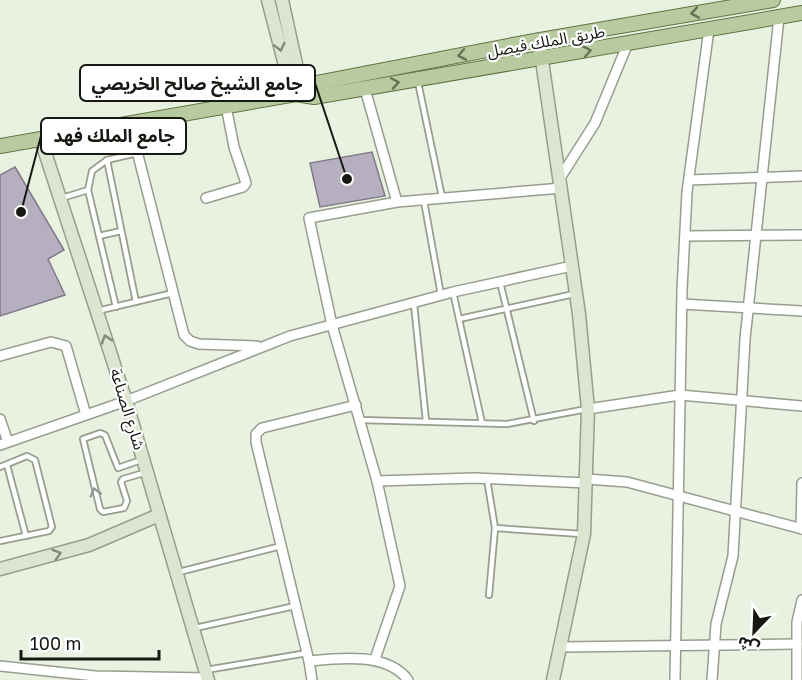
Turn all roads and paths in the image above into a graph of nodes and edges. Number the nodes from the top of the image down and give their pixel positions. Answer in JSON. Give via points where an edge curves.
{"nodes":[{"id":1,"x":268,"y":0,"type":"edge"},
{"id":2,"x":282,"y":0,"type":"edge"},
{"id":3,"x":773,"y":0,"type":"edge"},
{"id":4,"x":802,"y":13,"type":"edge"},
{"id":5,"x":779,"y":17,"type":"junction"},
{"id":6,"x":709,"y":29,"type":"junction"},
{"id":7,"x":539,"y":40,"type":"junction"},
{"id":8,"x":628,"y":43,"type":"junction"},
{"id":9,"x":541,"y":59,"type":"junction"},
{"id":10,"x":417,"y":80,"type":"junction"},
{"id":11,"x":365,"y":88,"type":"junction"},
{"id":12,"x":296,"y":93,"type":"junction"},
{"id":13,"x":226,"y":106,"type":"junction"},
{"id":14,"x":130,"y":124,"type":"junction"},
{"id":15,"x":41,"y":140,"type":"junction"},
{"id":16,"x":0,"y":146,"type":"edge"},
{"id":17,"x":137,"y":153,"type":"junction"},
{"id":18,"x":107,"y":160,"type":"junction"},
{"id":19,"x":802,"y":176,"type":"edge"},
{"id":20,"x":764,"y":177,"type":"junction"},
{"id":21,"x":689,"y":180,"type":"junction"},
{"id":22,"x":561,"y":183,"type":"junction"},
{"id":23,"x":88,"y":190,"type":"junction"},
{"id":24,"x":442,"y":197,"type":"junction"},
{"id":25,"x":206,"y":198,"type":"dead end"},
{"id":26,"x":60,"y":199,"type":"junction"},
{"id":27,"x":424,"y":199,"type":"junction"},
{"id":28,"x":397,"y":202,"type":"junction"},
{"id":29,"x":121,"y":231,"type":"junction"},
{"id":30,"x":99,"y":236,"type":"junction"},
{"id":31,"x":685,"y":236,"type":"junction"},
{"id":32,"x":757,"y":236,"type":"junction"},
{"id":33,"x":802,"y":236,"type":"edge"},
{"id":34,"x":572,"y":266,"type":"junction"},
{"id":35,"x":500,"y":282,"type":"junction"},
{"id":36,"x":453,"y":292,"type":"junction"},
{"id":37,"x":173,"y":293,"type":"junction"},
{"id":38,"x":576,"y":294,"type":"junction"},
{"id":39,"x":441,"y":296,"type":"junction"},
{"id":40,"x":136,"y":302,"type":"junction"},
{"id":41,"x":414,"y":304,"type":"junction"},
{"id":42,"x":681,"y":304,"type":"junction"},
{"id":43,"x":116,"y":307,"type":"junction"},
{"id":44,"x":749,"y":308,"type":"junction"},
{"id":45,"x":507,"y":310,"type":"junction"},
{"id":46,"x":97,"y":311,"type":"junction"},
{"id":47,"x":802,"y":311,"type":"edge"},
{"id":48,"x":459,"y":319,"type":"junction"},
{"id":49,"x":332,"y":325,"type":"junction"},
{"id":50,"x":262,"y":346,"type":"junction"},
{"id":51,"x":0,"y":356,"type":"edge"},
{"id":52,"x":680,"y":395,"type":"junction"},
{"id":53,"x":126,"y":401,"type":"junction"},
{"id":54,"x":742,"y":402,"type":"junction"},
{"id":55,"x":356,"y":405,"type":"junction"},
{"id":56,"x":802,"y":406,"type":"edge"},
{"id":57,"x":588,"y":409,"type":"junction"},
{"id":58,"x":86,"y":415,"type":"junction"},
{"id":59,"x":0,"y":419,"type":"edge"},
{"id":60,"x":360,"y":420,"type":"junction"},
{"id":61,"x":426,"y":421,"type":"junction"},
{"id":62,"x":534,"y":421,"type":"junction"},
{"id":63,"x":482,"y":423,"type":"junction"},
{"id":64,"x":4,"y":444,"type":"edge"},
{"id":65,"x":143,"y":460,"type":"junction"},
{"id":66,"x":7,"y":465,"type":"junction"},
{"id":67,"x":0,"y":468,"type":"edge"},
{"id":68,"x":147,"y":472,"type":"junction"},
{"id":69,"x":487,"y":479,"type":"junction"},
{"id":70,"x":377,"y":480,"type":"junction"},
{"id":71,"x":587,"y":481,"type":"junction"},
{"id":72,"x":802,"y":483,"type":"edge"},
{"id":73,"x":676,"y":495,"type":"junction"},
{"id":74,"x":737,"y":512,"type":"junction"},
{"id":75,"x":159,"y":515,"type":"junction"},
{"id":76,"x":495,"y":528,"type":"junction"},
{"id":77,"x":801,"y":529,"type":"edge"},
{"id":78,"x":584,"y":534,"type":"junction"},
{"id":79,"x":26,"y":536,"type":"junction"},
{"id":80,"x":0,"y":541,"type":"edge"},
{"id":81,"x":281,"y":546,"type":"junction"},
{"id":82,"x":0,"y":569,"type":"edge"},
{"id":83,"x":177,"y":573,"type":"junction"},
{"id":84,"x":489,"y":595,"type":"dead end"},
{"id":85,"x":802,"y":600,"type":"edge"},
{"id":86,"x":295,"y":606,"type":"junction"},
{"id":87,"x":800,"y":624,"type":"edge"},
{"id":88,"x":193,"y":628,"type":"junction"},
{"id":89,"x":677,"y":644,"type":"junction"},
{"id":90,"x":714,"y":644,"type":"junction"},
{"id":91,"x":797,"y":644,"type":"junction"},
{"id":92,"x":560,"y":647,"type":"junction"},
{"id":93,"x":308,"y":657,"type":"junction"},
{"id":94,"x":375,"y":659,"type":"junction"},
{"id":95,"x":0,"y":666,"type":"edge"},
{"id":96,"x":35,"y":668,"type":"junction"},
{"id":97,"x":207,"y":676,"type":"edge"},
{"id":98,"x":95,"y":678,"type":"edge"},
{"id":99,"x":138,"y":679,"type":"edge"},
{"id":100,"x":35,"y":680,"type":"edge"},
{"id":101,"x":312,"y":680,"type":"edge"},
{"id":102,"x":408,"y":680,"type":"edge"},
{"id":103,"x":553,"y":680,"type":"edge"},
{"id":104,"x":675,"y":680,"type":"edge"},
{"id":105,"x":712,"y":680,"type":"edge"},
{"id":106,"x":797,"y":680,"type":"edge"}],
"edges":[{"from":1,"to":12,"type":"street","one_way":true},
{"from":2,"to":12,"type":"street","via":[[297,64]]},
{"from":3,"to":7,"type":"main road","name":"طريق الملك فيصل","one_way":true},
{"from":4,"to":5,"type":"main road","name":"طريق الملك فيصل"},
{"from":5,"to":6,"type":"main road","name":"طريق الملك فيصل"},
{"from":5,"to":20,"type":"street"},
{"from":6,"to":8,"type":"main road","name":"طريق الملك فيصل"},
{"from":6,"to":21,"type":"street"},
{"from":7,"to":9,"type":"street"},
{"from":7,"to":12,"type":"main road","name":"طريق الملك فيصل","one_way":true,"via":[[311,84]]},
{"from":9,"to":8,"type":"main road","name":"طريق الملك فيصل","one_way":true},
{"from":8,"to":22,"type":"street","via":[[595,123]]},
{"from":9,"to":10,"type":"main road","name":"طريق الملك فيصل"},
{"from":9,"to":22,"type":"street"},
{"from":11,"to":10,"type":"main road","name":"طريق الملك فيصل","one_way":true},
{"from":10,"to":24,"type":"lane"},
{"from":11,"to":12,"type":"main road","name":"طريق الملك فيصل","via":[[314,97]]},
{"from":11,"to":28,"type":"street"},
{"from":12,"to":13,"type":"main road","name":"طريق الملك فيصل"},
{"from":13,"to":14,"type":"main road","name":"طريق الملك فيصل"},
{"from":13,"to":25,"type":"street","via":[[246,183]]},
{"from":14,"to":15,"type":"main road","name":"طريق الملك فيصل"},
{"from":14,"to":17,"type":"street"},
{"from":15,"to":16,"type":"main road","name":"طريق الملك فيصل"},
{"from":15,"to":26,"type":"street","name":"شارع الصناعة"},
{"from":17,"to":18,"type":"lane"},
{"from":17,"to":37,"type":"street"},
{"from":18,"to":23,"type":"lane","via":[[92,171]]},
{"from":18,"to":29,"type":"lane"},
{"from":19,"to":20,"type":"street"},
{"from":20,"to":21,"type":"street"},
{"from":20,"to":32,"type":"street"},
{"from":21,"to":31,"type":"street"},
{"from":22,"to":24,"type":"street"},
{"from":22,"to":34,"type":"street"},
{"from":23,"to":26,"type":"lane"},
{"from":23,"to":30,"type":"lane"},
{"from":24,"to":27,"type":"street"},
{"from":26,"to":46,"type":"street","name":"شارع الصناعة"},
{"from":27,"to":28,"type":"street"},
{"from":27,"to":39,"type":"lane"},
{"from":28,"to":49,"type":"street","via":[[309,218]]},
{"from":29,"to":30,"type":"lane"},
{"from":29,"to":40,"type":"lane"},
{"from":30,"to":43,"type":"lane"},
{"from":31,"to":32,"type":"street"},
{"from":31,"to":42,"type":"street"},
{"from":32,"to":33,"type":"street"},
{"from":32,"to":44,"type":"street"},
{"from":34,"to":35,"type":"street"},
{"from":34,"to":38,"type":"street"},
{"from":35,"to":36,"type":"street"},
{"from":35,"to":45,"type":"lane"},
{"from":36,"to":39,"type":"street"},
{"from":36,"to":48,"type":"lane"},
{"from":37,"to":40,"type":"lane"},
{"from":37,"to":50,"type":"street","via":[[184,335],[190,341]]},
{"from":38,"to":45,"type":"lane"},
{"from":38,"to":57,"type":"street"},
{"from":39,"to":41,"type":"street"},
{"from":40,"to":43,"type":"lane"},
{"from":41,"to":49,"type":"street"},
{"from":41,"to":61,"type":"lane"},
{"from":42,"to":44,"type":"street"},
{"from":42,"to":52,"type":"street"},
{"from":43,"to":46,"type":"lane"},
{"from":44,"to":47,"type":"street"},
{"from":44,"to":54,"type":"street"},
{"from":45,"to":48,"type":"lane"},
{"from":45,"to":62,"type":"lane"},
{"from":53,"to":46,"type":"street","name":"شارع الصناعة","one_way":true},
{"from":48,"to":63,"type":"lane"},
{"from":49,"to":50,"type":"street"},
{"from":49,"to":55,"type":"street"},
{"from":50,"to":53,"type":"street"},
{"from":51,"to":58,"type":"street","via":[[51,342],[66,346]]},
{"from":52,"to":54,"type":"street"},
{"from":52,"to":57,"type":"street"},
{"from":52,"to":73,"type":"street"},
{"from":53,"to":58,"type":"street"},
{"from":53,"to":65,"type":"street","name":"شارع الصناعة"},
{"from":54,"to":56,"type":"street"},
{"from":54,"to":74,"type":"street"},
{"from":55,"to":60,"type":"street"},
{"from":55,"to":81,"type":"street","via":[[262,428],[256,434]]},
{"from":57,"to":62,"type":"lane"},
{"from":57,"to":71,"type":"street"},
{"from":58,"to":64,"type":"street"},
{"from":59,"to":64,"type":"street"},
{"from":60,"to":61,"type":"lane"},
{"from":60,"to":70,"type":"street"},
{"from":61,"to":63,"type":"lane"},
{"from":62,"to":63,"type":"lane"},
{"from":65,"to":68,"type":"street","name":"شارع الصناعة"},
{"from":68,"to":65,"type":"lane","one_way":true,"via":[[121,482],[127,501],[124,508],[103,512],[83,440],[100,433],[105,435],[118,468]]},
{"from":66,"to":67,"type":"lane"},
{"from":66,"to":79,"type":"lane"},
{"from":66,"to":79,"type":"lane","via":[[27,456],[35,460],[52,522],[49,531]]},
{"from":68,"to":75,"type":"street","name":"شارع الصناعة"},
{"from":69,"to":70,"type":"street"},
{"from":69,"to":71,"type":"street"},
{"from":69,"to":76,"type":"lane"},
{"from":70,"to":94,"type":"street","via":[[400,585]]},
{"from":71,"to":73,"type":"street","via":[[627,482]]},
{"from":71,"to":78,"type":"street"},
{"from":72,"to":77,"type":"street"},
{"from":73,"to":74,"type":"street"},
{"from":73,"to":89,"type":"street"},
{"from":74,"to":77,"type":"street"},
{"from":74,"to":90,"type":"street","via":[[733,556]]},
{"from":82,"to":75,"type":"street","one_way":true,"via":[[89,544]]},
{"from":75,"to":83,"type":"street","name":"شارع الصناعة"},
{"from":76,"to":78,"type":"lane"},
{"from":76,"to":84,"type":"lane"},
{"from":78,"to":92,"type":"street"},
{"from":79,"to":80,"type":"lane"},
{"from":81,"to":83,"type":"lane"},
{"from":81,"to":86,"type":"street"},
{"from":83,"to":88,"type":"street","name":"شارع الصناعة"},
{"from":85,"to":87,"type":"street"},
{"from":86,"to":88,"type":"lane"},
{"from":86,"to":93,"type":"street"},
{"from":87,"to":91,"type":"street"},
{"from":88,"to":97,"type":"street","name":"شارع الصناعة"},
{"from":89,"to":90,"type":"street"},
{"from":89,"to":92,"type":"street"},
{"from":89,"to":104,"type":"street"},
{"from":90,"to":91,"type":"street"},
{"from":90,"to":105,"type":"street"},
{"from":91,"to":106,"type":"street"},
{"from":92,"to":103,"type":"street"},
{"from":93,"to":94,"type":"street"},
{"from":93,"to":97,"type":"lane"},
{"from":93,"to":101,"type":"street"},
{"from":94,"to":102,"type":"street"},
{"from":95,"to":96,"type":"street"},
{"from":96,"to":98,"type":"street"},
{"from":96,"to":100,"type":"street"},
{"from":97,"to":99,"type":"street"},
{"from":98,"to":99,"type":"street"}]}
